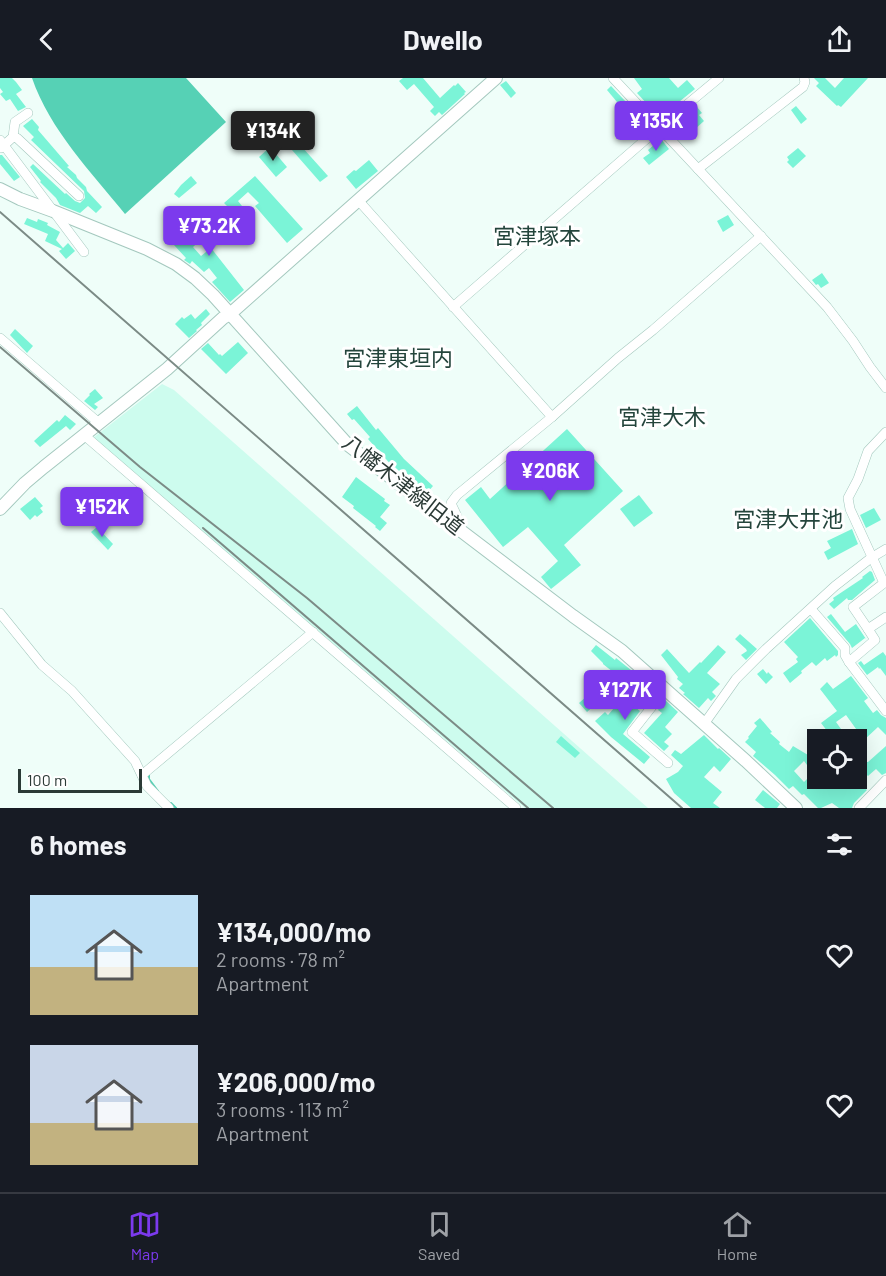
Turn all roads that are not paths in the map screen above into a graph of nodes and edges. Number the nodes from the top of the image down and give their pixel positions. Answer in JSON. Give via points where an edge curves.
{"nodes":[{"id":1,"x":496,"y":78,"type":"edge"},
{"id":2,"x":614,"y":78,"type":"edge"},
{"id":3,"x":719,"y":78,"type":"edge"},
{"id":4,"x":804,"y":78,"type":"edge"},
{"id":5,"x":28,"y":113,"type":"dead end"},
{"id":6,"x":660,"y":127,"type":"junction"},
{"id":7,"x":13,"y":137,"type":"junction"},
{"id":8,"x":1,"y":145,"type":"edge"},
{"id":9,"x":698,"y":169,"type":"junction"},
{"id":10,"x":0,"y":189,"type":"edge"},
{"id":11,"x":79,"y":196,"type":"dead end"},
{"id":12,"x":358,"y":200,"type":"junction"},
{"id":13,"x":54,"y":211,"type":"junction"},
{"id":14,"x":761,"y":236,"type":"junction"},
{"id":15,"x":84,"y":252,"type":"dead end"},
{"id":16,"x":453,"y":307,"type":"junction"},
{"id":17,"x":231,"y":314,"type":"junction"},
{"id":18,"x":0,"y":338,"type":"edge"},
{"id":19,"x":886,"y":388,"type":"edge"},
{"id":20,"x":552,"y":417,"type":"junction"},
{"id":21,"x":99,"y":423,"type":"junction"},
{"id":22,"x":886,"y":432,"type":"edge"},
{"id":23,"x":84,"y":435,"type":"junction"},
{"id":24,"x":0,"y":509,"type":"edge"},
{"id":25,"x":457,"y":528,"type":"junction"},
{"id":26,"x":886,"y":549,"type":"edge"},
{"id":27,"x":871,"y":558,"type":"junction"},
{"id":28,"x":885,"y":583,"type":"edge"},
{"id":29,"x":811,"y":609,"type":"junction"},
{"id":30,"x":0,"y":612,"type":"edge"},
{"id":31,"x":886,"y":616,"type":"edge"},
{"id":32,"x":868,"y":629,"type":"junction"},
{"id":33,"x":312,"y":632,"type":"junction"},
{"id":34,"x":849,"y":662,"type":"junction"},
{"id":35,"x":665,"y":690,"type":"junction"},
{"id":36,"x":886,"y":711,"type":"edge"},
{"id":37,"x":704,"y":724,"type":"junction"},
{"id":38,"x":668,"y":763,"type":"dead end"},
{"id":39,"x":142,"y":775,"type":"junction"},
{"id":40,"x":886,"y":780,"type":"edge"},
{"id":41,"x":169,"y":808,"type":"edge"},
{"id":42,"x":516,"y":808,"type":"edge"},
{"id":43,"x":796,"y":808,"type":"edge"},
{"id":44,"x":859,"y":808,"type":"edge"}],
"edges":[{"from":1,"to":12,"type":"street"},
{"from":2,"to":6,"type":"street"},
{"from":3,"to":6,"type":"street"},
{"from":4,"to":9,"type":"street","via":[[803,87]]},
{"from":5,"to":7,"type":"street","via":[[15,122]]},
{"from":6,"to":9,"type":"street"},
{"from":6,"to":16,"type":"street"},
{"from":7,"to":8,"type":"street"},
{"from":7,"to":11,"type":"street"},
{"from":8,"to":13,"type":"street"},
{"from":9,"to":14,"type":"street"},
{"from":10,"to":13,"type":"street","name":"八幡木津線旧道"},
{"from":12,"to":16,"type":"street"},
{"from":12,"to":17,"type":"street"},
{"from":13,"to":15,"type":"street"},
{"from":13,"to":17,"type":"street","name":"八幡木津線旧道","via":[[176,264]]},
{"from":14,"to":19,"type":"street","via":[[827,308]]},
{"from":14,"to":20,"type":"street"},
{"from":16,"to":20,"type":"street"},
{"from":17,"to":21,"type":"street"},
{"from":17,"to":25,"type":"street","name":"八幡木津線旧道","via":[[348,445]]},
{"from":18,"to":21,"type":"street"},
{"from":20,"to":25,"type":"street","via":[[452,500]]},
{"from":21,"to":23,"type":"street"},
{"from":22,"to":27,"type":"street","via":[[868,451],[848,498]]},
{"from":23,"to":24,"type":"street","via":[[37,472]]},
{"from":23,"to":33,"type":"street"},
{"from":25,"to":35,"type":"street","name":"八幡木津線旧道","via":[[621,651]]},
{"from":26,"to":27,"type":"street"},
{"from":27,"to":28,"type":"street"},
{"from":27,"to":29,"type":"street"},
{"from":28,"to":32,"type":"street","via":[[853,606]]},
{"from":29,"to":34,"type":"street","via":[[845,648]]},
{"from":29,"to":37,"type":"street","via":[[736,679]]},
{"from":30,"to":39,"type":"street","via":[[42,665],[135,761]]},
{"from":31,"to":32,"type":"street"},
{"from":32,"to":34,"type":"street","via":[[875,640]]},
{"from":33,"to":39,"type":"street"},
{"from":33,"to":42,"type":"street"},
{"from":34,"to":36,"type":"street"},
{"from":35,"to":37,"type":"street","name":"八幡木津線旧道"},
{"from":35,"to":38,"type":"street","via":[[632,732]]},
{"from":37,"to":43,"type":"street","name":"八幡木津線旧道"},
{"from":39,"to":41,"type":"street","via":[[147,786]]},
{"from":40,"to":44,"type":"street"}]}
